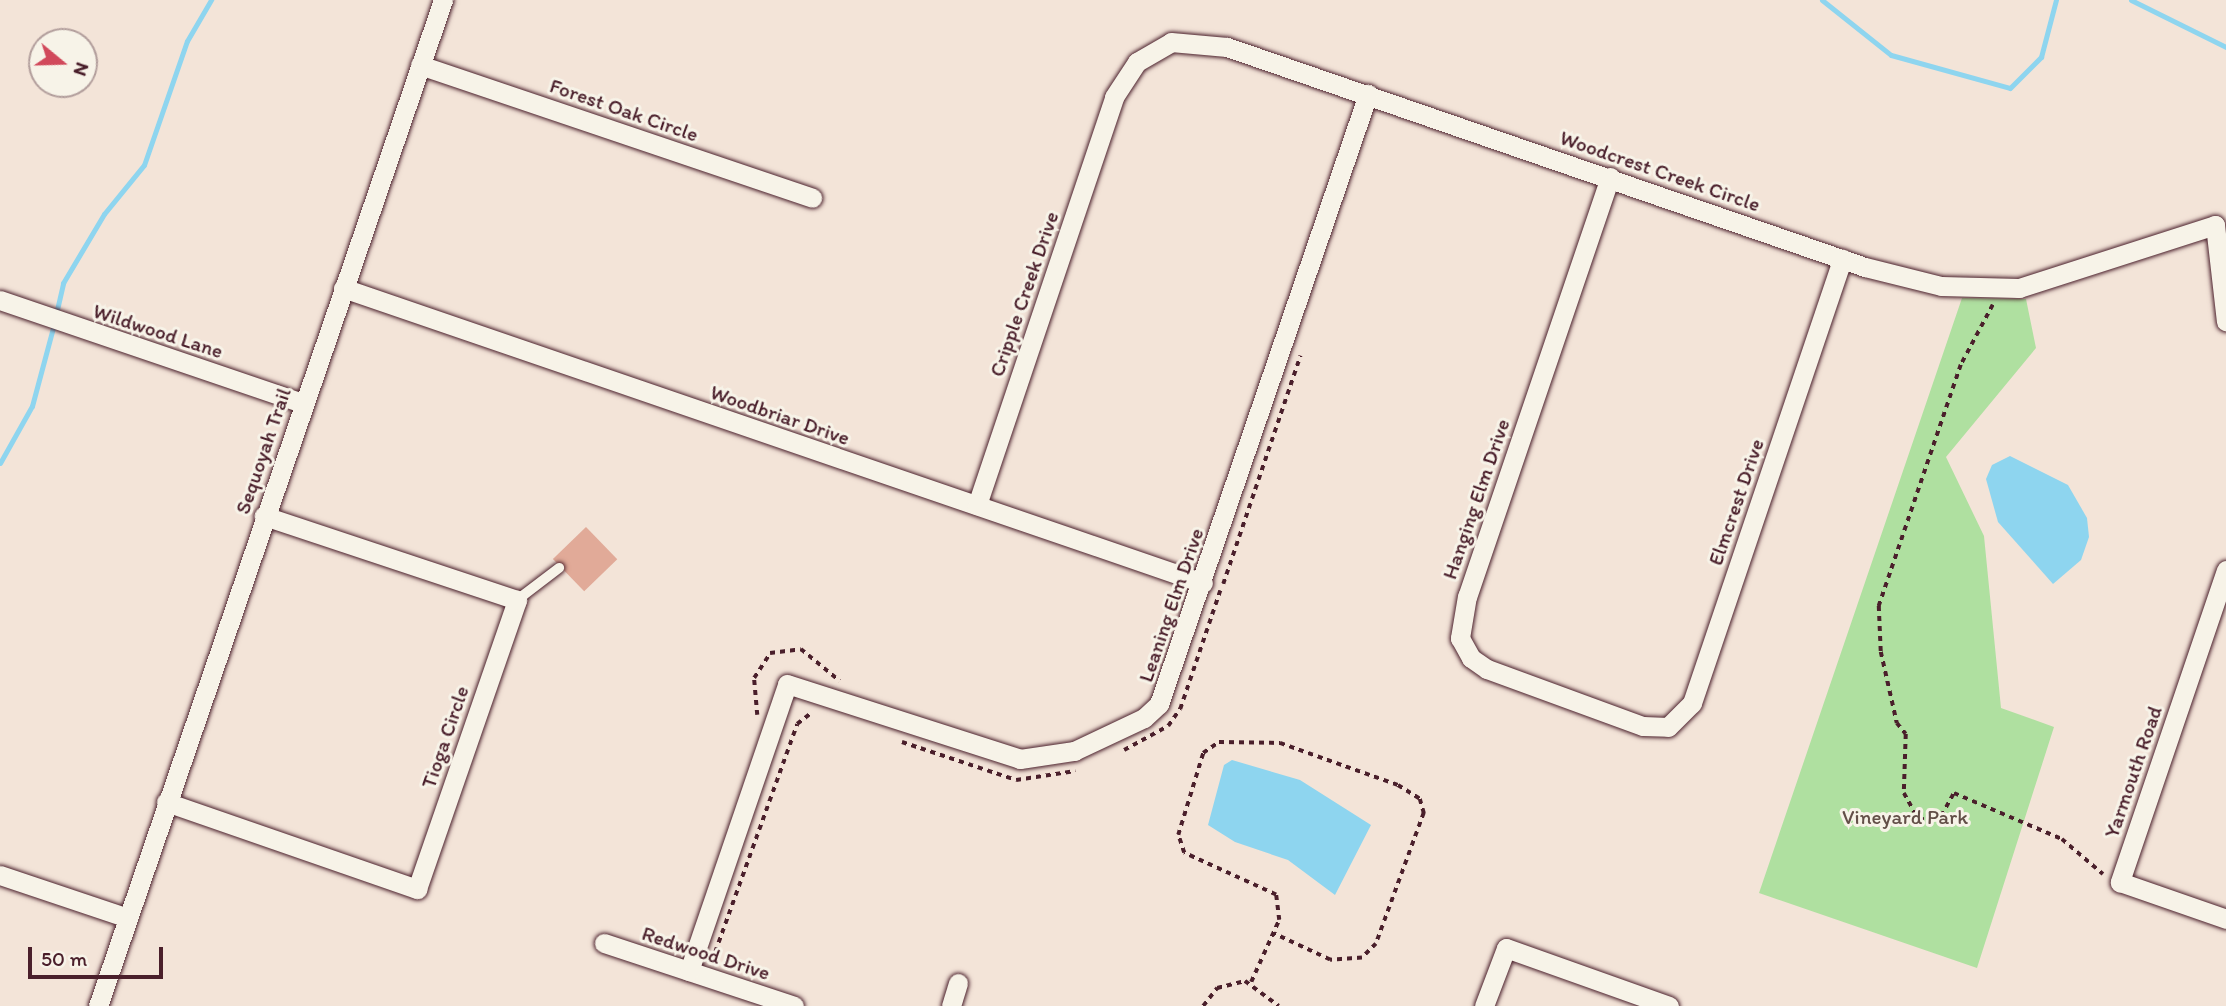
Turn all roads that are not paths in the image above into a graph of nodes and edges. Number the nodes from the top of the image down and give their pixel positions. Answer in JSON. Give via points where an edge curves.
{"nodes":[{"id":1,"x":443,"y":0,"type":"edge"},
{"id":2,"x":420,"y":65,"type":"junction"},
{"id":3,"x":1368,"y":94,"type":"junction"},
{"id":4,"x":1114,"y":97,"type":"joint"},
{"id":5,"x":1610,"y":177,"type":"junction"},
{"id":6,"x":812,"y":198,"type":"dead end"},
{"id":7,"x":1842,"y":259,"type":"junction"},
{"id":8,"x":343,"y":288,"type":"junction"},
{"id":9,"x":0,"y":300,"type":"edge"},
{"id":10,"x":2226,"y":321,"type":"edge"},
{"id":11,"x":303,"y":403,"type":"junction"},
{"id":12,"x":977,"y":505,"type":"junction"},
{"id":13,"x":264,"y":516,"type":"junction"},
{"id":14,"x":559,"y":568,"type":"dead end"},
{"id":15,"x":2226,"y":570,"type":"edge"},
{"id":16,"x":1203,"y":583,"type":"junction"},
{"id":17,"x":517,"y":600,"type":"junction"},
{"id":18,"x":1643,"y":726,"type":"joint"},
{"id":19,"x":166,"y":802,"type":"junction"},
{"id":20,"x":0,"y":875,"type":"edge"},
{"id":21,"x":128,"y":918,"type":"junction"},
{"id":22,"x":2226,"y":919,"type":"edge"},
{"id":23,"x":604,"y":943,"type":"dead end"},
{"id":24,"x":689,"y":971,"type":"junction"},
{"id":25,"x":958,"y":984,"type":"dead end"},
{"id":26,"x":98,"y":1006,"type":"edge"},
{"id":27,"x":794,"y":1006,"type":"edge"},
{"id":28,"x":951,"y":1006,"type":"edge"},
{"id":29,"x":1484,"y":1006,"type":"edge"},
{"id":30,"x":1669,"y":1006,"type":"edge"}],
"edges":[{"from":1,"to":2,"type":"street","name":"Sequoyah Trail"},
{"from":2,"to":6,"type":"street","name":"Forest Oak Circle"},
{"from":2,"to":8,"type":"street","name":"Sequoyah Trail"},
{"from":3,"to":4,"type":"street","name":"Woodcrest Creek Circle","via":[[1187,40],[1171,42],[1137,62]]},
{"from":3,"to":5,"type":"street","name":"Woodcrest Creek Circle"},
{"from":3,"to":16,"type":"street","name":"Leaning Elm Drive"},
{"from":4,"to":12,"type":"street","name":"Cripple Creek Drive"},
{"from":5,"to":7,"type":"street","name":"Woodcrest Creek Circle"},
{"from":5,"to":18,"type":"street","name":"Hanging Elm Drive","via":[[1467,596],[1460,638],[1471,658],[1487,669]]},
{"from":7,"to":10,"type":"street","name":"Woodcrest Creek Circle","via":[[1941,286],[1998,290],[2215,225]]},
{"from":7,"to":18,"type":"street","name":"Elmcrest Drive","via":[[1692,703],[1668,727]]},
{"from":8,"to":11,"type":"street","name":"Sequoyah Trail"},
{"from":8,"to":12,"type":"street","name":"Woodbriar Drive"},
{"from":9,"to":11,"type":"street","name":"Wildwood Lane"},
{"from":11,"to":13,"type":"street","name":"Sequoyah Trail"},
{"from":12,"to":16,"type":"street","name":"Woodbriar Drive"},
{"from":13,"to":17,"type":"street"},
{"from":13,"to":19,"type":"street","name":"Sequoyah Trail"},
{"from":14,"to":17,"type":"lane"},
{"from":15,"to":22,"type":"street","name":"Yarmouth Road","via":[[2120,882]]},
{"from":16,"to":24,"type":"street","name":"Leaning Elm Drive","via":[[1159,704],[1144,718],[1073,751],[1007,757],[787,684]]},
{"from":17,"to":19,"type":"street","name":"Tioga Circle","via":[[417,889]]},
{"from":19,"to":21,"type":"street","name":"Sequoyah Trail"},
{"from":20,"to":21,"type":"street"},
{"from":21,"to":26,"type":"street","name":"Sequoyah Trail"},
{"from":23,"to":24,"type":"street","name":"Redwood Drive"},
{"from":24,"to":27,"type":"street","name":"Redwood Drive"},
{"from":25,"to":28,"type":"street"},
{"from":29,"to":30,"type":"street","via":[[1506,948]]}]}
